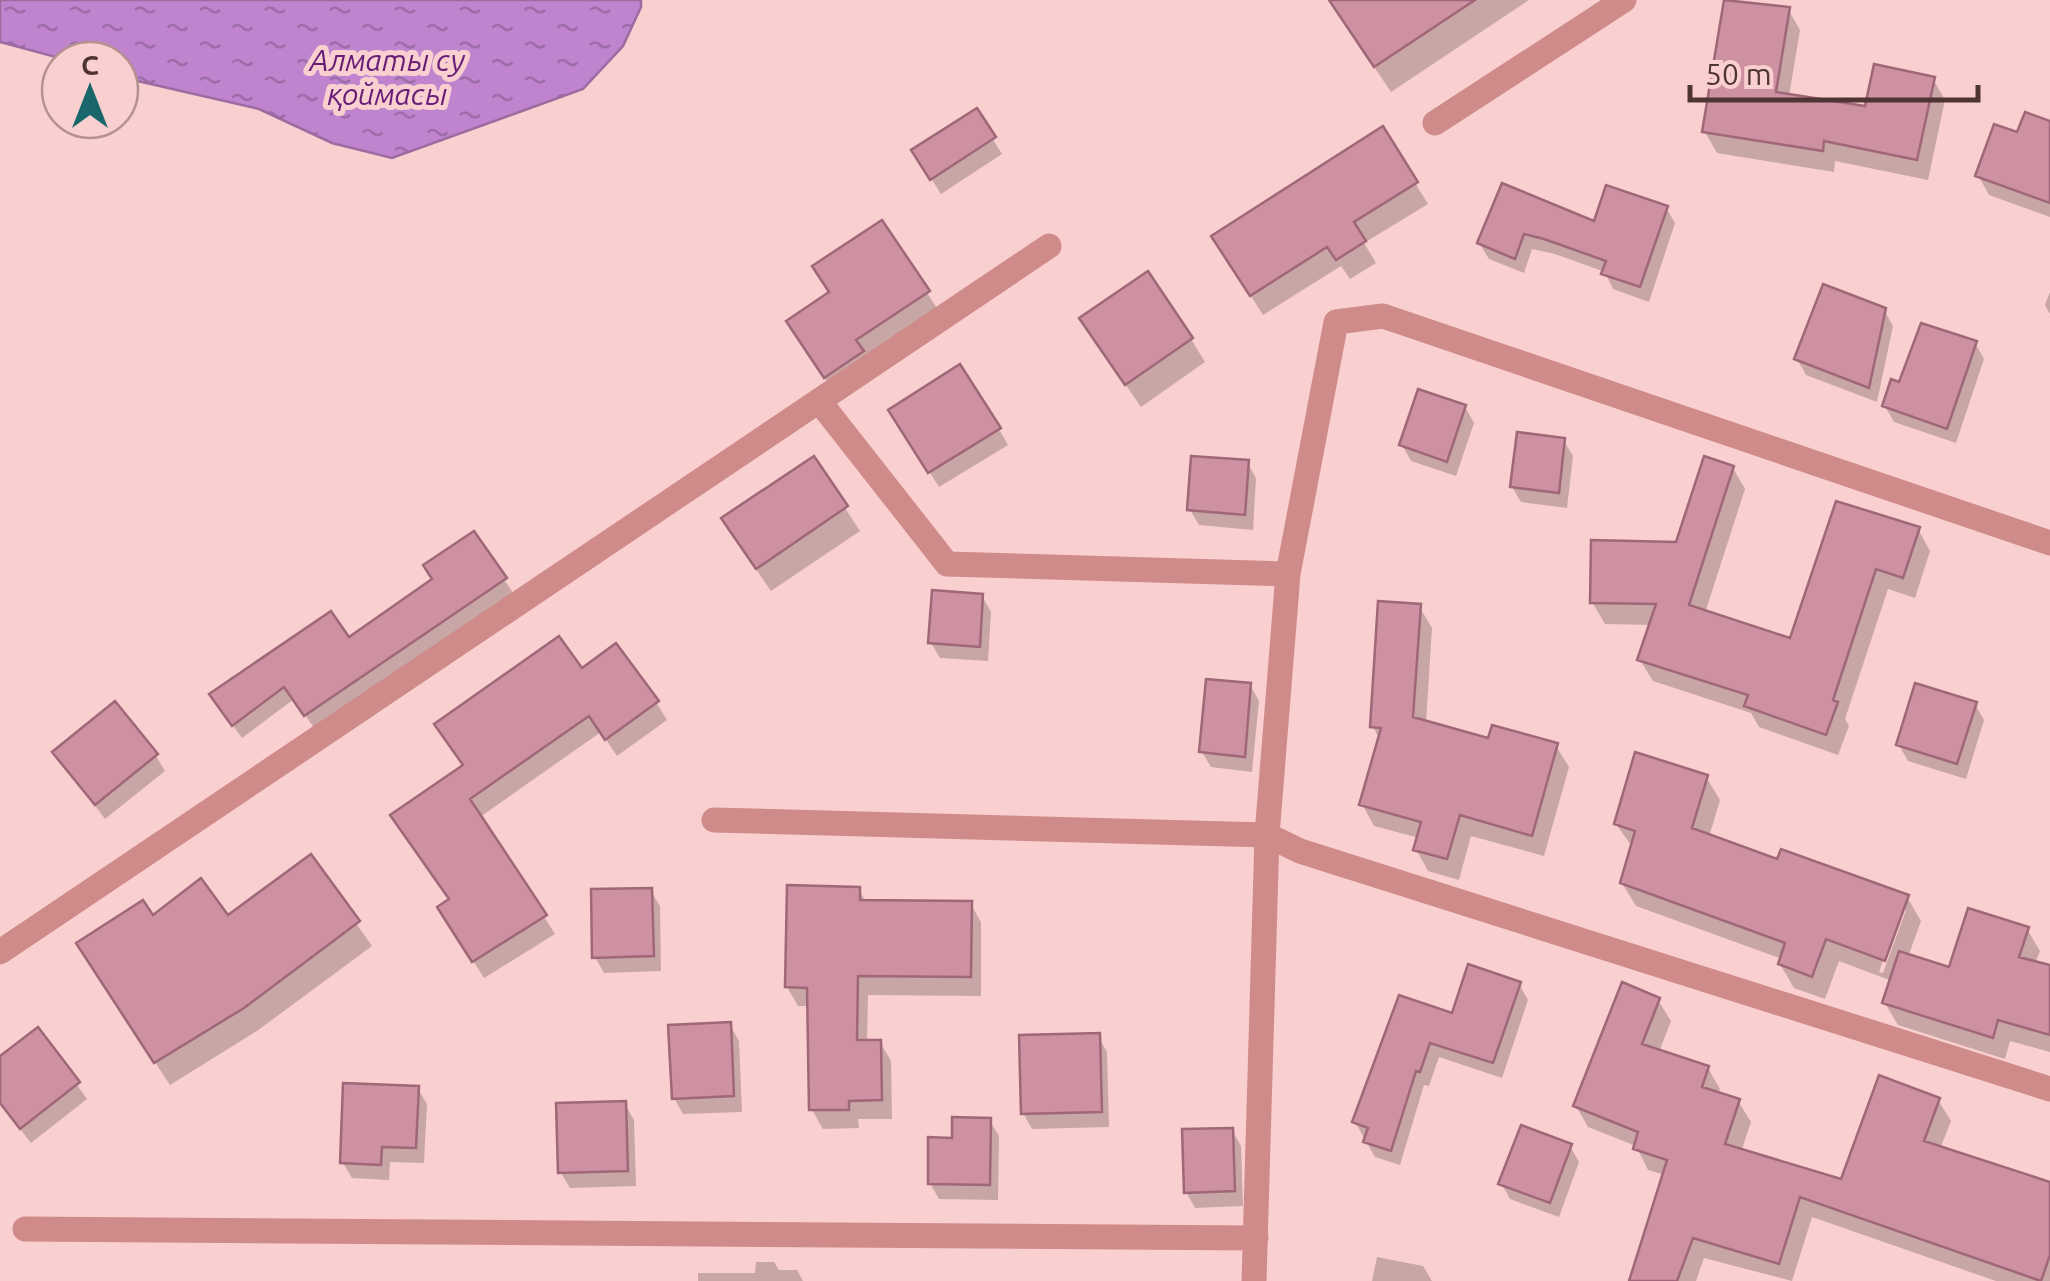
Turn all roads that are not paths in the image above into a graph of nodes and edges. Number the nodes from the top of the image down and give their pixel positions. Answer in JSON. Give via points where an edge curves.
{"nodes":[{"id":1,"x":1624,"y":0,"type":"edge"},
{"id":2,"x":1435,"y":123,"type":"dead end"},
{"id":3,"x":1048,"y":246,"type":"dead end"},
{"id":4,"x":819,"y":400,"type":"junction"},
{"id":5,"x":2050,"y":543,"type":"edge"},
{"id":6,"x":1288,"y":574,"type":"junction"},
{"id":7,"x":714,"y":820,"type":"dead end"},
{"id":8,"x":1267,"y":834,"type":"junction"},
{"id":9,"x":0,"y":952,"type":"edge"},
{"id":10,"x":2050,"y":1089,"type":"edge"},
{"id":11,"x":25,"y":1229,"type":"dead end"},
{"id":12,"x":1256,"y":1238,"type":"junction"},
{"id":13,"x":1254,"y":1281,"type":"edge"}],
"edges":[{"from":1,"to":2,"type":"street"},
{"from":3,"to":4,"type":"street"},
{"from":4,"to":6,"type":"street","via":[[947,564]]},
{"from":4,"to":9,"type":"street"},
{"from":5,"to":6,"type":"street","via":[[1383,316],[1336,322]]},
{"from":6,"to":8,"type":"street"},
{"from":7,"to":8,"type":"street"},
{"from":8,"to":10,"type":"street","via":[[1300,851]]},
{"from":8,"to":12,"type":"street"},
{"from":11,"to":12,"type":"street"},
{"from":12,"to":13,"type":"street"}]}
